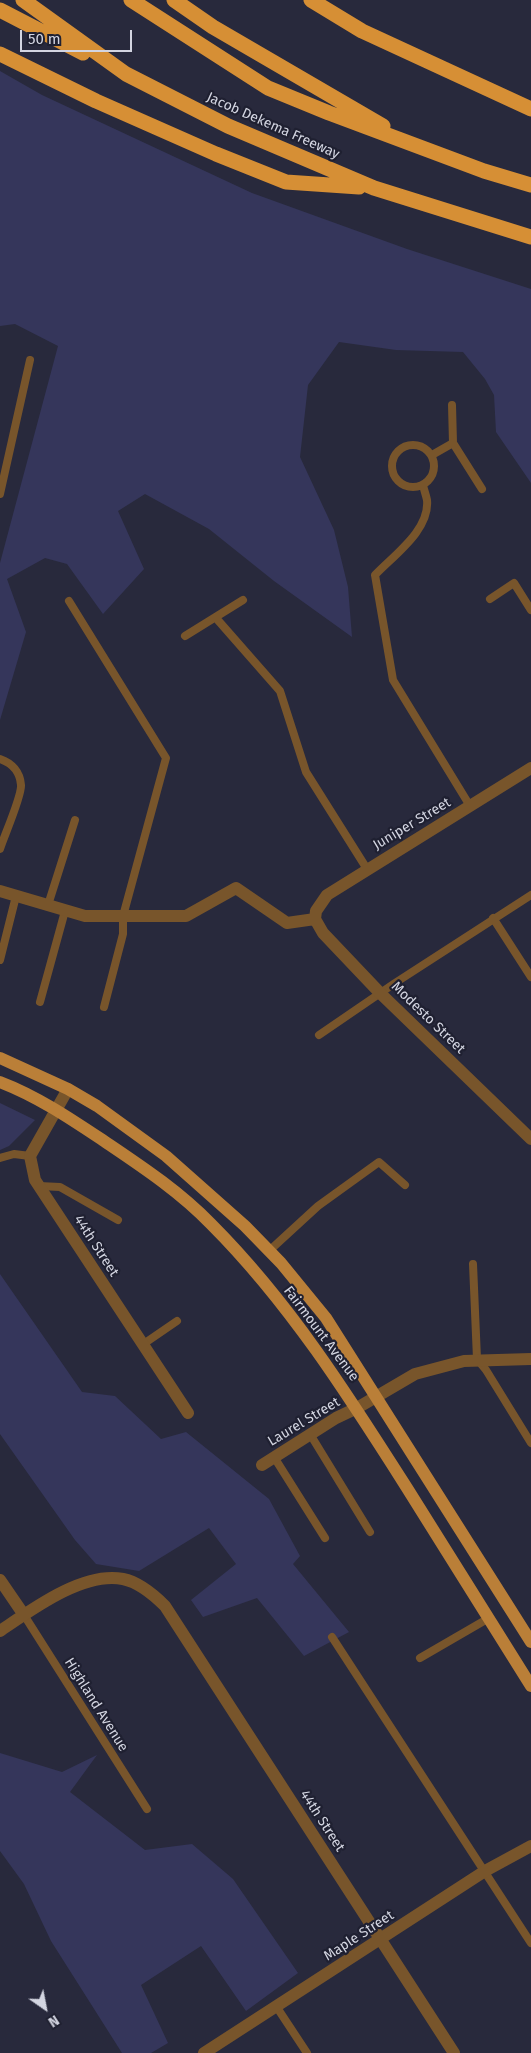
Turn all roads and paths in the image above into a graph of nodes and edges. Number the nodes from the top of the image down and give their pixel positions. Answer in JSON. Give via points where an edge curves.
{"nodes":[{"id":1,"x":24,"y":0,"type":"edge"},
{"id":2,"x":131,"y":0,"type":"edge"},
{"id":3,"x":174,"y":0,"type":"edge"},
{"id":4,"x":311,"y":0,"type":"edge"},
{"id":5,"x":4,"y":12,"type":"edge"},
{"id":6,"x":4,"y":56,"type":"edge"},
{"id":7,"x":126,"y":74,"type":"junction"},
{"id":8,"x":531,"y":109,"type":"edge"},
{"id":9,"x":419,"y":146,"type":"junction"},
{"id":10,"x":531,"y":185,"type":"edge"},
{"id":11,"x":374,"y":188,"type":"junction"},
{"id":12,"x":531,"y":237,"type":"edge"},
{"id":13,"x":30,"y":360,"type":"dead end"},
{"id":14,"x":452,"y":406,"type":"dead end"},
{"id":15,"x":453,"y":443,"type":"junction"},
{"id":16,"x":432,"y":455,"type":"junction"},
{"id":17,"x":423,"y":485,"type":"junction"},
{"id":18,"x":482,"y":489,"type":"dead end"},
{"id":19,"x":0,"y":494,"type":"edge"},
{"id":20,"x":490,"y":599,"type":"dead end"},
{"id":21,"x":70,"y":600,"type":"dead end"},
{"id":22,"x":243,"y":600,"type":"dead end"},
{"id":23,"x":531,"y":610,"type":"edge"},
{"id":24,"x":216,"y":618,"type":"junction"},
{"id":25,"x":186,"y":636,"type":"dead end"},
{"id":26,"x":0,"y":759,"type":"edge"},
{"id":27,"x":531,"y":768,"type":"edge"},
{"id":28,"x":470,"y":806,"type":"junction"},
{"id":29,"x":74,"y":820,"type":"dead end"},
{"id":30,"x":0,"y":849,"type":"edge"},
{"id":31,"x":366,"y":869,"type":"junction"},
{"id":32,"x":0,"y":891,"type":"edge"},
{"id":33,"x":531,"y":895,"type":"edge"},
{"id":34,"x":16,"y":896,"type":"junction"},
{"id":35,"x":48,"y":905,"type":"junction"},
{"id":36,"x":65,"y":911,"type":"junction"},
{"id":37,"x":316,"y":915,"type":"junction"},
{"id":38,"x":123,"y":916,"type":"junction"},
{"id":39,"x":493,"y":918,"type":"junction"},
{"id":40,"x":0,"y":960,"type":"edge"},
{"id":41,"x":531,"y":977,"type":"edge"},
{"id":42,"x":380,"y":993,"type":"junction"},
{"id":43,"x":40,"y":1002,"type":"dead end"},
{"id":44,"x":104,"y":1007,"type":"dead end"},
{"id":45,"x":320,"y":1036,"type":"dead end"},
{"id":46,"x":0,"y":1058,"type":"edge"},
{"id":47,"x":0,"y":1082,"type":"edge"},
{"id":48,"x":68,"y":1089,"type":"junction"},
{"id":49,"x":56,"y":1110,"type":"junction"},
{"id":50,"x":531,"y":1140,"type":"edge"},
{"id":51,"x":30,"y":1156,"type":"junction"},
{"id":52,"x":0,"y":1158,"type":"edge"},
{"id":53,"x":406,"y":1185,"type":"dead end"},
{"id":54,"x":39,"y":1186,"type":"junction"},
{"id":55,"x":118,"y":1220,"type":"dead end"},
{"id":56,"x":269,"y":1251,"type":"junction"},
{"id":57,"x":473,"y":1264,"type":"dead end"},
{"id":58,"x":177,"y":1321,"type":"dead end"},
{"id":59,"x":142,"y":1345,"type":"junction"},
{"id":60,"x":531,"y":1359,"type":"edge"},
{"id":61,"x":477,"y":1360,"type":"junction"},
{"id":62,"x":377,"y":1397,"type":"junction"},
{"id":63,"x":357,"y":1408,"type":"junction"},
{"id":64,"x":188,"y":1413,"type":"dead end"},
{"id":65,"x":310,"y":1434,"type":"junction"},
{"id":66,"x":531,"y":1443,"type":"edge"},
{"id":67,"x":274,"y":1457,"type":"junction"},
{"id":68,"x":262,"y":1465,"type":"dead end"},
{"id":69,"x":370,"y":1532,"type":"dead end"},
{"id":70,"x":325,"y":1538,"type":"dead end"},
{"id":71,"x":0,"y":1580,"type":"edge"},
{"id":72,"x":24,"y":1615,"type":"junction"},
{"id":73,"x":488,"y":1618,"type":"junction"},
{"id":74,"x":0,"y":1631,"type":"edge"},
{"id":75,"x":332,"y":1637,"type":"dead end"},
{"id":76,"x":531,"y":1642,"type":"edge"},
{"id":77,"x":420,"y":1658,"type":"dead end"},
{"id":78,"x":531,"y":1686,"type":"edge"},
{"id":79,"x":147,"y":1809,"type":"dead end"},
{"id":80,"x":531,"y":1846,"type":"edge"},
{"id":81,"x":485,"y":1871,"type":"junction"},
{"id":82,"x":381,"y":1940,"type":"junction"},
{"id":83,"x":531,"y":1943,"type":"edge"},
{"id":84,"x":276,"y":2006,"type":"junction"},
{"id":85,"x":204,"y":2053,"type":"edge"},
{"id":86,"x":307,"y":2053,"type":"edge"},
{"id":87,"x":454,"y":2053,"type":"edge"}],
"edges":[{"from":1,"to":7,"type":"highway","name":"Jacob Dekema Freeway"},
{"from":2,"to":9,"type":"highway","via":[[268,88]]},
{"from":3,"to":9,"type":"highway"},
{"from":4,"to":8,"type":"highway","via":[[362,31]]},
{"from":5,"to":7,"type":"highway"},
{"from":6,"to":11,"type":"highway","via":[[96,101],[286,182]]},
{"from":7,"to":11,"type":"highway","name":"Jacob Dekema Freeway","via":[[228,126]]},
{"from":9,"to":10,"type":"highway"},
{"from":11,"to":12,"type":"highway","name":"Jacob Dekema Freeway"},
{"from":13,"to":19,"type":"lane"},
{"from":14,"to":15,"type":"lane"},
{"from":15,"to":16,"type":"lane"},
{"from":15,"to":18,"type":"lane"},
{"from":16,"to":17,"type":"lane","via":[[435,468]]},
{"from":16,"to":17,"type":"lane","via":[[422,446],[409,444],[397,451],[393,458],[391,465],[396,479],[408,487]]},
{"from":17,"to":28,"type":"lane","via":[[427,501],[417,532],[375,574],[393,680]]},
{"from":20,"to":23,"type":"lane","via":[[514,583]]},
{"from":21,"to":38,"type":"lane","via":[[166,758]]},
{"from":22,"to":24,"type":"lane"},
{"from":24,"to":25,"type":"lane"},
{"from":24,"to":31,"type":"lane","via":[[280,691],[306,772]]},
{"from":26,"to":30,"type":"lane","via":[[8,762],[18,774],[21,787]]},
{"from":27,"to":28,"type":"street","name":"Juniper Street"},
{"from":28,"to":31,"type":"street","name":"Juniper Street"},
{"from":29,"to":35,"type":"lane"},
{"from":31,"to":37,"type":"street","name":"Juniper Street","via":[[327,895]]},
{"from":32,"to":34,"type":"street"},
{"from":33,"to":39,"type":"lane"},
{"from":34,"to":35,"type":"street"},
{"from":34,"to":40,"type":"lane"},
{"from":35,"to":36,"type":"street"},
{"from":36,"to":38,"type":"street","via":[[85,916]]},
{"from":36,"to":43,"type":"lane"},
{"from":37,"to":38,"type":"street","via":[[287,923],[236,888],[186,916]]},
{"from":37,"to":42,"type":"street","name":"Modesto Street","via":[[323,933]]},
{"from":38,"to":44,"type":"lane","via":[[123,934]]},
{"from":39,"to":41,"type":"lane"},
{"from":39,"to":42,"type":"lane"},
{"from":42,"to":45,"type":"lane"},
{"from":42,"to":50,"type":"street","name":"Modesto Street"},
{"from":46,"to":48,"type":"main road","name":"Fairmount Avenue"},
{"from":47,"to":49,"type":"main road","name":"Fairmount Avenue"},
{"from":48,"to":49,"type":"street"},
{"from":48,"to":56,"type":"main road","name":"Fairmount Avenue","via":[[166,1156]]},
{"from":49,"to":51,"type":"street"},
{"from":49,"to":63,"type":"main road","name":"Fairmount Avenue","via":[[162,1181],[210,1223],[257,1274],[313,1344]]},
{"from":51,"to":52,"type":"lane","via":[[14,1154]]},
{"from":51,"to":54,"type":"street","name":"44th Street"},
{"from":53,"to":56,"type":"lane","via":[[379,1162],[318,1206]]},
{"from":54,"to":55,"type":"lane","via":[[60,1187]]},
{"from":54,"to":59,"type":"street","name":"44th Street"},
{"from":56,"to":62,"type":"main road","name":"Fairmount Avenue","via":[[326,1318]]},
{"from":57,"to":61,"type":"lane"},
{"from":58,"to":59,"type":"lane"},
{"from":59,"to":64,"type":"street","name":"44th Street"},
{"from":60,"to":61,"type":"street","name":"Laurel Street"},
{"from":61,"to":62,"type":"street","name":"Laurel Street","via":[[415,1374]]},
{"from":61,"to":66,"type":"lane"},
{"from":62,"to":63,"type":"street","name":"Laurel Street"},
{"from":62,"to":76,"type":"main road","name":"Fairmount Avenue"},
{"from":63,"to":65,"type":"street","name":"Laurel Street"},
{"from":63,"to":73,"type":"main road","name":"Fairmount Avenue"},
{"from":65,"to":67,"type":"street","name":"Laurel Street"},
{"from":65,"to":69,"type":"lane"},
{"from":67,"to":68,"type":"street","name":"Laurel Street"},
{"from":67,"to":70,"type":"lane"},
{"from":71,"to":72,"type":"street"},
{"from":72,"to":74,"type":"street"},
{"from":72,"to":79,"type":"lane","name":"Highland Avenue"},
{"from":72,"to":82,"type":"street","name":"44th Street","via":[[66,1590],[104,1578],[124,1579],[154,1595],[165,1606]]},
{"from":73,"to":77,"type":"lane"},
{"from":73,"to":78,"type":"main road","name":"Fairmount Avenue"},
{"from":75,"to":81,"type":"lane"},
{"from":80,"to":81,"type":"street","name":"Maple Street"},
{"from":81,"to":82,"type":"street","name":"Maple Street"},
{"from":81,"to":83,"type":"lane"},
{"from":82,"to":84,"type":"street","name":"Maple Street"},
{"from":82,"to":87,"type":"street","name":"44th Street"},
{"from":84,"to":85,"type":"street","name":"Maple Street"},
{"from":84,"to":86,"type":"lane"}]}
